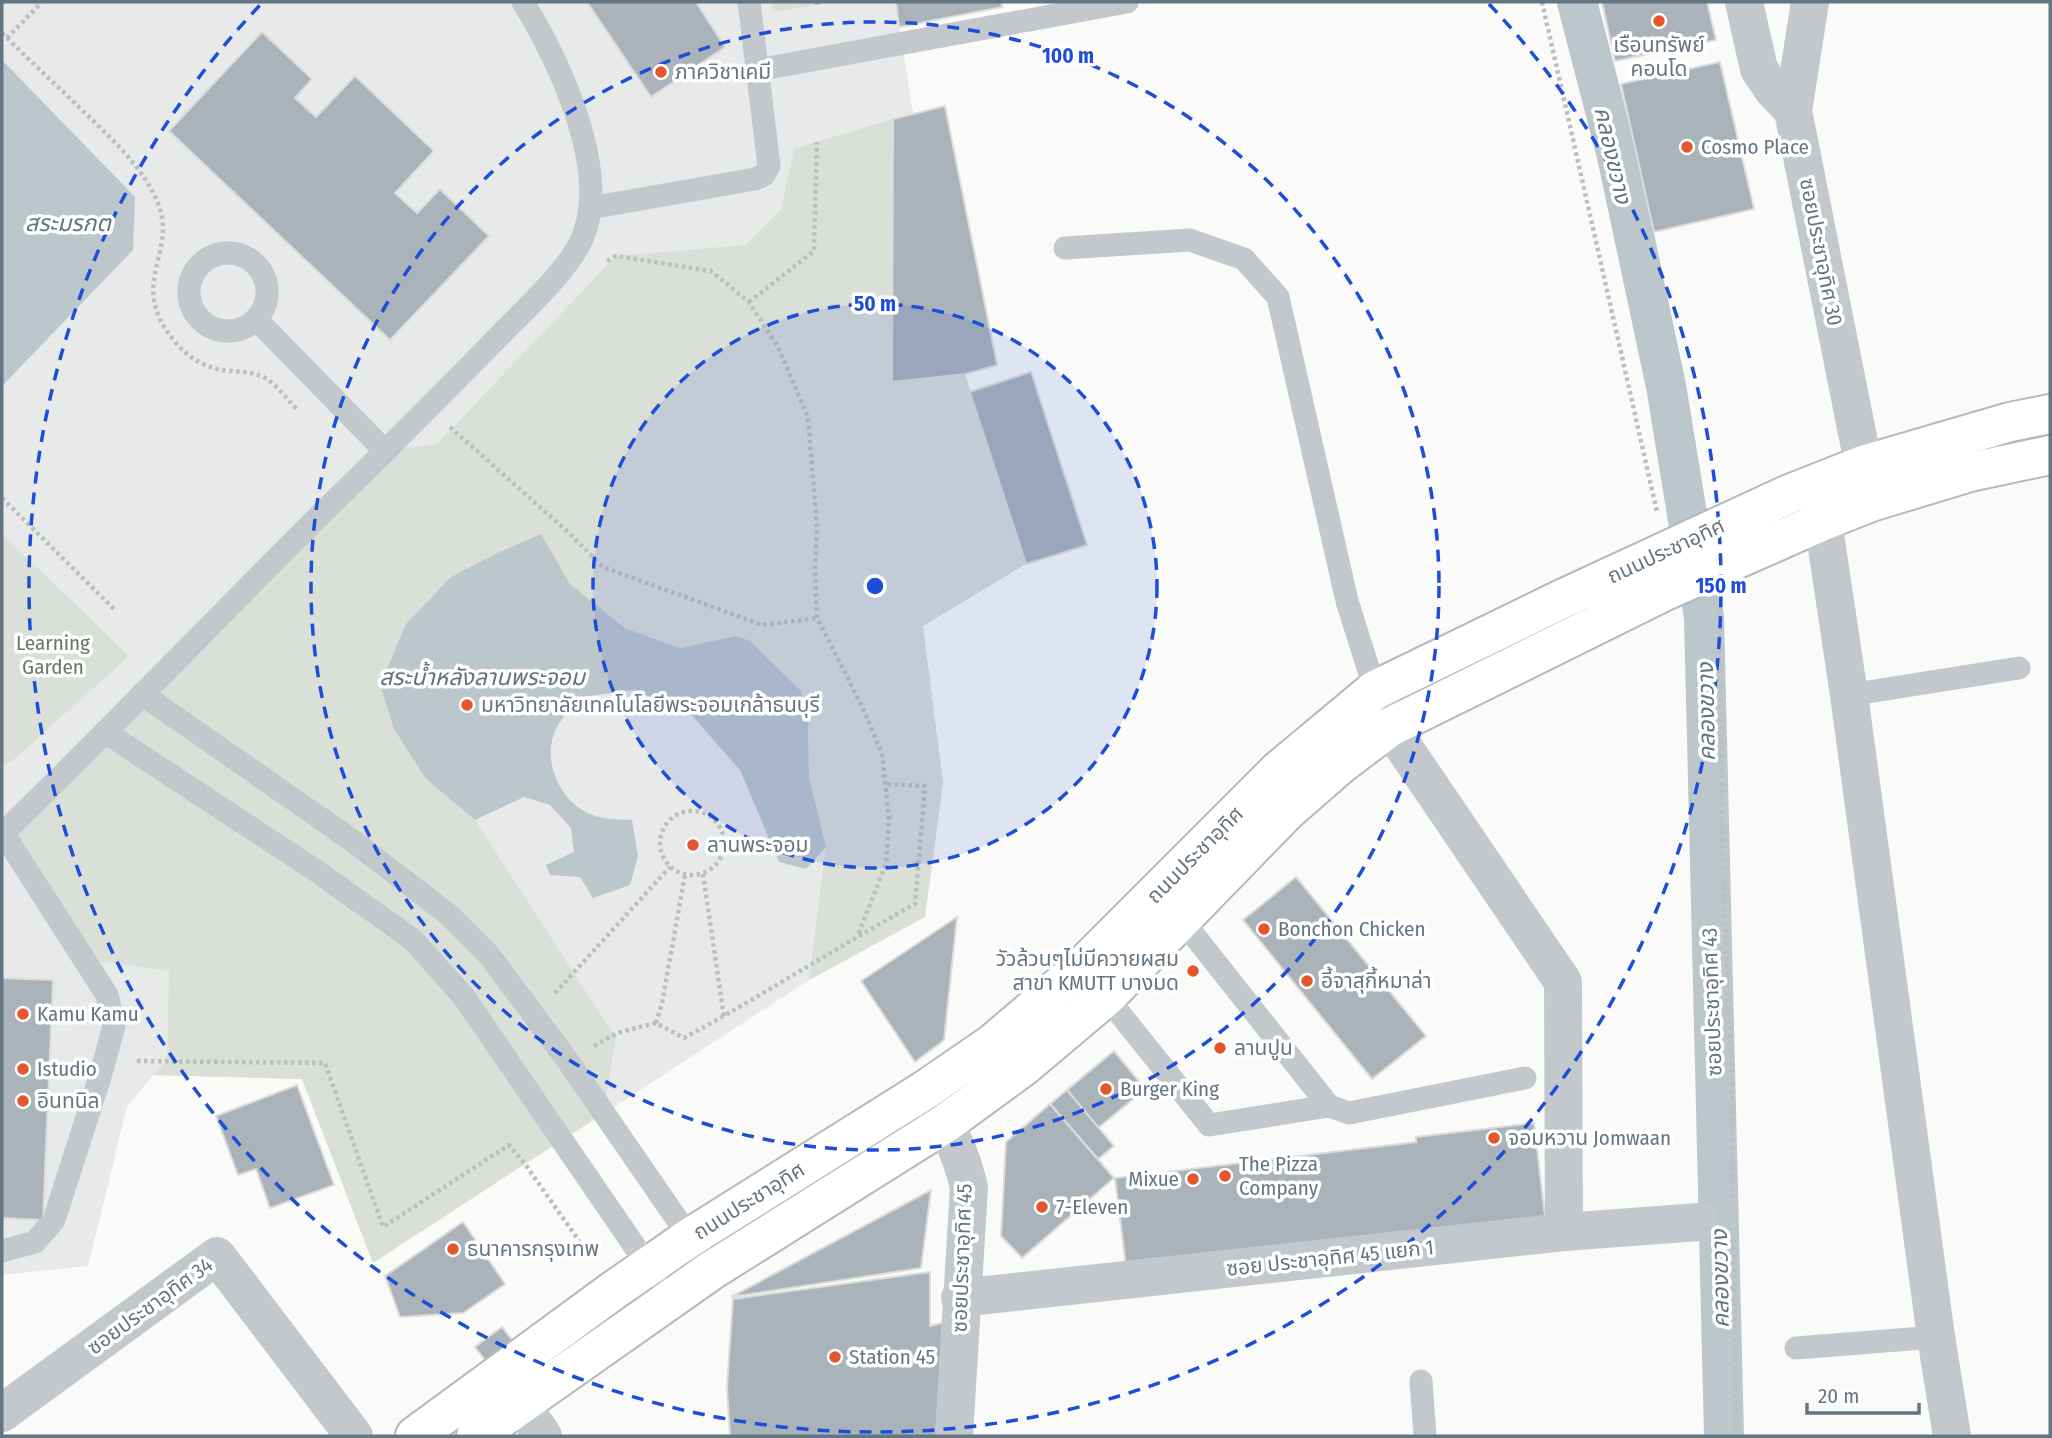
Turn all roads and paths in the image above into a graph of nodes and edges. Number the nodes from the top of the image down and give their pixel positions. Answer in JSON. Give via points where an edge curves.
{"nodes":[{"id":1,"x":42,"y":2,"type":"edge"},
{"id":2,"x":523,"y":2,"type":"edge"},
{"id":3,"x":749,"y":2,"type":"edge"},
{"id":4,"x":1127,"y":2,"type":"edge"},
{"id":5,"x":1542,"y":2,"type":"edge"},
{"id":6,"x":1744,"y":2,"type":"edge"},
{"id":7,"x":1810,"y":2,"type":"edge"},
{"id":8,"x":2,"y":33,"type":"edge"},
{"id":9,"x":7,"y":38,"type":"junction"},
{"id":10,"x":757,"y":70,"type":"junction"},
{"id":11,"x":1793,"y":111,"type":"junction"},
{"id":12,"x":817,"y":142,"type":"dead end"},
{"id":13,"x":590,"y":208,"type":"junction"},
{"id":14,"x":1065,"y":247,"type":"dead end"},
{"id":15,"x":605,"y":262,"type":"dead end"},
{"id":16,"x":750,"y":302,"type":"junction"},
{"id":17,"x":256,"y":319,"type":"dead end"},
{"id":18,"x":429,"y":408,"type":"junction"},
{"id":19,"x":2050,"y":414,"type":"edge"},
{"id":20,"x":306,"y":418,"type":"dead end"},
{"id":21,"x":385,"y":451,"type":"junction"},
{"id":22,"x":2050,"y":454,"type":"edge"},
{"id":23,"x":1863,"y":465,"type":"junction"},
{"id":24,"x":2,"y":498,"type":"edge"},
{"id":25,"x":1871,"y":502,"type":"junction"},
{"id":26,"x":1823,"y":521,"type":"junction"},
{"id":27,"x":1665,"y":551,"type":"junction"},
{"id":28,"x":1717,"y":568,"type":"junction"},
{"id":29,"x":114,"y":609,"type":"dead end"},
{"id":30,"x":817,"y":618,"type":"junction"},
{"id":31,"x":2019,"y":668,"type":"dead end"},
{"id":32,"x":1375,"y":690,"type":"junction"},
{"id":33,"x":142,"y":694,"type":"junction"},
{"id":34,"x":1849,"y":695,"type":"junction"},
{"id":35,"x":1390,"y":727,"type":"junction"},
{"id":36,"x":105,"y":733,"type":"junction"},
{"id":37,"x":886,"y":784,"type":"junction"},
{"id":38,"x":2,"y":833,"type":"edge"},
{"id":39,"x":670,"y":867,"type":"junction"},
{"id":40,"x":703,"y":874,"type":"junction"},
{"id":41,"x":685,"y":875,"type":"junction"},
{"id":42,"x":1170,"y":905,"type":"junction"},
{"id":43,"x":858,"y":935,"type":"junction"},
{"id":44,"x":1080,"y":969,"type":"junction"},
{"id":45,"x":1107,"y":996,"type":"junction"},
{"id":46,"x":534,"y":1015,"type":"junction"},
{"id":47,"x":724,"y":1017,"type":"junction"},
{"id":48,"x":656,"y":1023,"type":"junction"},
{"id":49,"x":104,"y":1061,"type":"junction"},
{"id":50,"x":568,"y":1061,"type":"junction"},
{"id":51,"x":1525,"y":1078,"type":"dead end"},
{"id":52,"x":925,"y":1090,"type":"junction"},
{"id":53,"x":1329,"y":1106,"type":"junction"},
{"id":54,"x":946,"y":1123,"type":"junction"},
{"id":55,"x":1722,"y":1221,"type":"junction"},
{"id":56,"x":1564,"y":1232,"type":"junction"},
{"id":57,"x":689,"y":1238,"type":"junction"},
{"id":58,"x":2,"y":1251,"type":"edge"},
{"id":59,"x":649,"y":1266,"type":"junction"},
{"id":60,"x":712,"y":1270,"type":"junction"},
{"id":61,"x":614,"y":1290,"type":"junction"},
{"id":62,"x":960,"y":1298,"type":"junction"},
{"id":63,"x":669,"y":1300,"type":"junction"},
{"id":64,"x":1936,"y":1337,"type":"junction"},
{"id":65,"x":1796,"y":1348,"type":"dead end"},
{"id":66,"x":1421,"y":1381,"type":"dead end"},
{"id":67,"x":521,"y":1404,"type":"junction"},
{"id":68,"x":2,"y":1413,"type":"edge"},
{"id":69,"x":354,"y":1436,"type":"edge"},
{"id":70,"x":415,"y":1436,"type":"edge"},
{"id":71,"x":476,"y":1436,"type":"edge"},
{"id":72,"x":543,"y":1436,"type":"edge"},
{"id":73,"x":954,"y":1436,"type":"edge"},
{"id":74,"x":1425,"y":1436,"type":"edge"},
{"id":75,"x":1736,"y":1436,"type":"edge"},
{"id":76,"x":1952,"y":1436,"type":"edge"}],
"edges":[{"from":1,"to":9,"type":"path"},
{"from":2,"to":13,"type":"lane","via":[[544,35],[576,113],[591,181]]},
{"from":3,"to":10,"type":"lane"},
{"from":4,"to":10,"type":"lane"},
{"from":5,"to":27,"type":"path"},
{"from":6,"to":11,"type":"street","via":[[1759,69]]},
{"from":7,"to":11,"type":"street","name":"ซอยประชาอุทิศ 30"},
{"from":8,"to":9,"type":"path"},
{"from":9,"to":20,"type":"path","via":[[123,150],[147,181],[164,227],[152,284],[154,303],[172,339],[209,368],[249,372],[267,379]]},
{"from":10,"to":13,"type":"lane","via":[[769,166],[764,174]]},
{"from":11,"to":23,"type":"street","name":"ซอยประชาอุทิศ 30"},
{"from":12,"to":16,"type":"path","via":[[814,251]]},
{"from":13,"to":18,"type":"lane","via":[[581,242],[568,260]]},
{"from":14,"to":32,"type":"lane","via":[[1190,240],[1244,260],[1278,297],[1347,601]]},
{"from":15,"to":16,"type":"path","via":[[616,257],[711,271]]},
{"from":16,"to":30,"type":"path","via":[[778,347],[807,418],[817,528]]},
{"from":17,"to":21,"type":"lane"},
{"from":18,"to":21,"type":"lane"},
{"from":18,"to":30,"type":"path","via":[[603,567],[762,625]]},
{"from":19,"to":23,"type":"main road","name":"ถนนประชาอุทิศ"},
{"from":21,"to":33,"type":"lane"},
{"from":22,"to":25,"type":"main road","name":"ถนนประชาอุทิศ"},
{"from":23,"to":25,"type":"street","name":"ซอยประชาอุทิศ 30"},
{"from":23,"to":27,"type":"main road","name":"ถนนประชาอุทิศ"},
{"from":24,"to":29,"type":"path"},
{"from":25,"to":26,"type":"main road","name":"ถนนประชาอุทิศ"},
{"from":26,"to":28,"type":"main road","name":"ถนนประชาอุทิศ"},
{"from":26,"to":34,"type":"street"},
{"from":27,"to":32,"type":"main road","name":"ถนนประชาอุทิศ"},
{"from":28,"to":35,"type":"main road","name":"ถนนประชาอุทิศ"},
{"from":28,"to":55,"type":"path","name":"ซอยประชาอุทิศ 43","via":[[1732,1080]]},
{"from":30,"to":37,"type":"path","via":[[862,704],[882,753]]},
{"from":31,"to":34,"type":"lane"},
{"from":32,"to":35,"type":"street"},
{"from":32,"to":42,"type":"main road","name":"ถนนประชาอุทิศ","via":[[1279,770]]},
{"from":33,"to":36,"type":"lane"},
{"from":33,"to":46,"type":"lane","via":[[353,841],[449,915],[489,955]]},
{"from":34,"to":64,"type":"street"},
{"from":35,"to":42,"type":"main road","name":"ถนนประชาอุทิศ"},
{"from":35,"to":56,"type":"street","via":[[1563,982]]},
{"from":36,"to":38,"type":"lane"},
{"from":36,"to":59,"type":"lane","via":[[412,939],[464,997]]},
{"from":37,"to":43,"type":"path","via":[[886,864]]},
{"from":37,"to":43,"type":"path","via":[[925,786],[915,905]]},
{"from":38,"to":49,"type":"lane","via":[[107,995],[114,1026]]},
{"from":39,"to":40,"type":"path","via":[[660,845],[664,828],[678,814],[698,812],[719,825],[725,847],[722,858]]},
{"from":39,"to":41,"type":"path"},
{"from":39,"to":46,"type":"path"},
{"from":40,"to":41,"type":"path"},
{"from":40,"to":47,"type":"path"},
{"from":41,"to":48,"type":"path"},
{"from":42,"to":44,"type":"main road","name":"ถนนประชาอุทิศ"},
{"from":42,"to":45,"type":"main road","name":"ถนนประชาอุทิศ"},
{"from":42,"to":53,"type":"lane"},
{"from":43,"to":47,"type":"path"},
{"from":44,"to":45,"type":"lane"},
{"from":44,"to":52,"type":"main road","name":"ถนนประชาอุทิศ","via":[[992,1044]]},
{"from":45,"to":53,"type":"lane","via":[[1209,1125]]},
{"from":45,"to":54,"type":"main road","name":"ถนนประชาอุทิศ","via":[[1024,1066]]},
{"from":46,"to":50,"type":"lane"},
{"from":47,"to":48,"type":"path","via":[[684,1038]]},
{"from":48,"to":50,"type":"path","via":[[617,1033]]},
{"from":49,"to":58,"type":"lane","via":[[54,1220],[35,1241]]},
{"from":49,"to":61,"type":"path","via":[[325,1063],[383,1227],[509,1146]]},
{"from":50,"to":57,"type":"lane"},
{"from":51,"to":53,"type":"lane","via":[[1349,1113]]},
{"from":52,"to":54,"type":"street","name":"ซอยประชาอุทิศ 45"},
{"from":52,"to":57,"type":"main road","name":"ถนนประชาอุทิศ"},
{"from":54,"to":60,"type":"main road","name":"ถนนประชาอุทิศ"},
{"from":54,"to":62,"type":"street","name":"ซอยประชาอุทิศ 45","via":[[969,1188]]},
{"from":55,"to":56,"type":"street","name":"ซอย ประชาอุทิศ 45 แยก 1"},
{"from":55,"to":75,"type":"path","name":"ซอยประชาอุทิศ 43"},
{"from":56,"to":62,"type":"street","name":"ซอย ประชาอุทิศ 45 แยก 1"},
{"from":57,"to":59,"type":"main road","name":"ถนนประชาอุทิศ"},
{"from":57,"to":60,"type":"lane"},
{"from":59,"to":61,"type":"main road","name":"ถนนประชาอุทิศ"},
{"from":59,"to":63,"type":"lane"},
{"from":60,"to":63,"type":"main road","name":"ถนนประชาอุทิศ"},
{"from":61,"to":70,"type":"main road","name":"ถนนประชาอุทิศ"},
{"from":62,"to":73,"type":"street","name":"ซอยประชาอุทิศ 45"},
{"from":63,"to":67,"type":"main road","name":"ถนนประชาอุทิศ"},
{"from":64,"to":65,"type":"lane"},
{"from":64,"to":76,"type":"street"},
{"from":66,"to":74,"type":"lane"},
{"from":67,"to":71,"type":"main road","name":"ถนนประชาอุทิศ"},
{"from":67,"to":72,"type":"street"},
{"from":68,"to":69,"type":"street","name":"ซอยประชาอุทิศ 34","via":[[218,1256]]}]}
